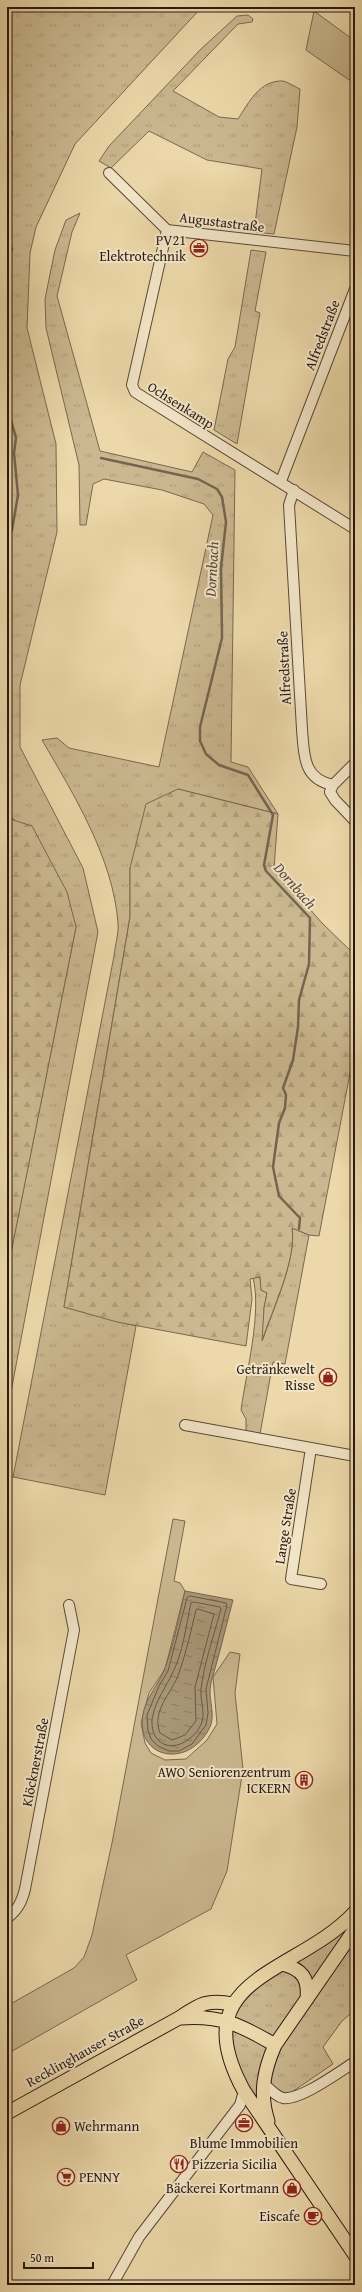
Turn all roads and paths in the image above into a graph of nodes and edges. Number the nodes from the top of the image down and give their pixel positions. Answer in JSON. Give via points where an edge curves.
{"nodes":[{"id":1,"x":109,"y":173,"type":"dead end"},
{"id":2,"x":167,"y":230,"type":"junction"},
{"id":3,"x":355,"y":251,"type":"edge"},
{"id":4,"x":355,"y":289,"type":"edge"},
{"id":5,"x":281,"y":481,"type":"junction"},
{"id":6,"x":294,"y":490,"type":"junction"},
{"id":7,"x":355,"y":529,"type":"edge"},
{"id":8,"x":355,"y":763,"type":"edge"},
{"id":9,"x":333,"y":785,"type":"junction"},
{"id":10,"x":355,"y":821,"type":"edge"},
{"id":11,"x":185,"y":1425,"type":"dead end"},
{"id":12,"x":311,"y":1448,"type":"junction"},
{"id":13,"x":355,"y":1456,"type":"edge"},
{"id":14,"x":320,"y":1584,"type":"dead end"},
{"id":15,"x":69,"y":1605,"type":"dead end"},
{"id":16,"x":355,"y":1912,"type":"edge"},
{"id":17,"x":7,"y":1918,"type":"edge"},
{"id":18,"x":355,"y":1929,"type":"edge"},
{"id":19,"x":282,"y":1964,"type":"junction"},
{"id":20,"x":307,"y":1999,"type":"junction"},
{"id":21,"x":233,"y":2004,"type":"junction"},
{"id":22,"x":179,"y":2018,"type":"junction"},
{"id":23,"x":226,"y":2020,"type":"junction"},
{"id":24,"x":275,"y":2045,"type":"junction"},
{"id":25,"x":355,"y":2062,"type":"edge"},
{"id":26,"x":263,"y":2083,"type":"junction"},
{"id":27,"x":244,"y":2091,"type":"junction"},
{"id":28,"x":7,"y":2113,"type":"edge"},
{"id":29,"x":271,"y":2132,"type":"junction"},
{"id":30,"x":355,"y":2254,"type":"edge"},
{"id":31,"x":112,"y":2285,"type":"edge"}],
"edges":[{"from":1,"to":2,"type":"street","name":"Augustastraße"},
{"from":2,"to":3,"type":"street","name":"Augustastraße"},
{"from":2,"to":5,"type":"street","name":"Ochsenkamp","via":[[133,388],[150,403]]},
{"from":4,"to":5,"type":"street","name":"Alfredstraße"},
{"from":5,"to":6,"type":"street","name":"Ochsenkamp"},
{"from":6,"to":7,"type":"street","name":"Ochsenkamp"},
{"from":6,"to":9,"type":"street","name":"Alfredstraße","via":[[289,505],[303,744],[309,771],[317,780]]},
{"from":8,"to":9,"type":"street"},
{"from":9,"to":10,"type":"street","via":[[330,792],[334,800]]},
{"from":11,"to":12,"type":"street"},
{"from":12,"to":13,"type":"street"},
{"from":12,"to":14,"type":"street","name":"Lange Straße","via":[[291,1579]]},
{"from":15,"to":17,"type":"street","name":"Klöcknerstraße","via":[[74,1630],[25,1889],[22,1902]]},
{"from":16,"to":19,"type":"main road","via":[[332,1933]]},
{"from":18,"to":20,"type":"main road"},
{"from":19,"to":20,"type":"main road","via":[[305,1976]]},
{"from":19,"to":21,"type":"main road","via":[[255,1982]]},
{"from":20,"to":24,"type":"main road"},
{"from":21,"to":22,"type":"main road","name":"Recklinghauser Straße","via":[[210,2001],[201,2003]]},
{"from":21,"to":23,"type":"main road"},
{"from":22,"to":23,"type":"main road","name":"Recklinghauser Straße","via":[[202,2016]]},
{"from":22,"to":28,"type":"main road","name":"Recklinghauser Straße"},
{"from":23,"to":24,"type":"main road","name":"Recklinghauser Straße"},
{"from":23,"to":27,"type":"main road","via":[[230,2061]]},
{"from":24,"to":26,"type":"main road","via":[[266,2065]]},
{"from":25,"to":26,"type":"street","via":[[297,2096],[283,2098],[274,2094]]},
{"from":26,"to":29,"type":"main road","via":[[264,2110]]},
{"from":27,"to":29,"type":"main road"},
{"from":27,"to":31,"type":"street","via":[[240,2105],[139,2237]]},
{"from":29,"to":30,"type":"main road"}]}
